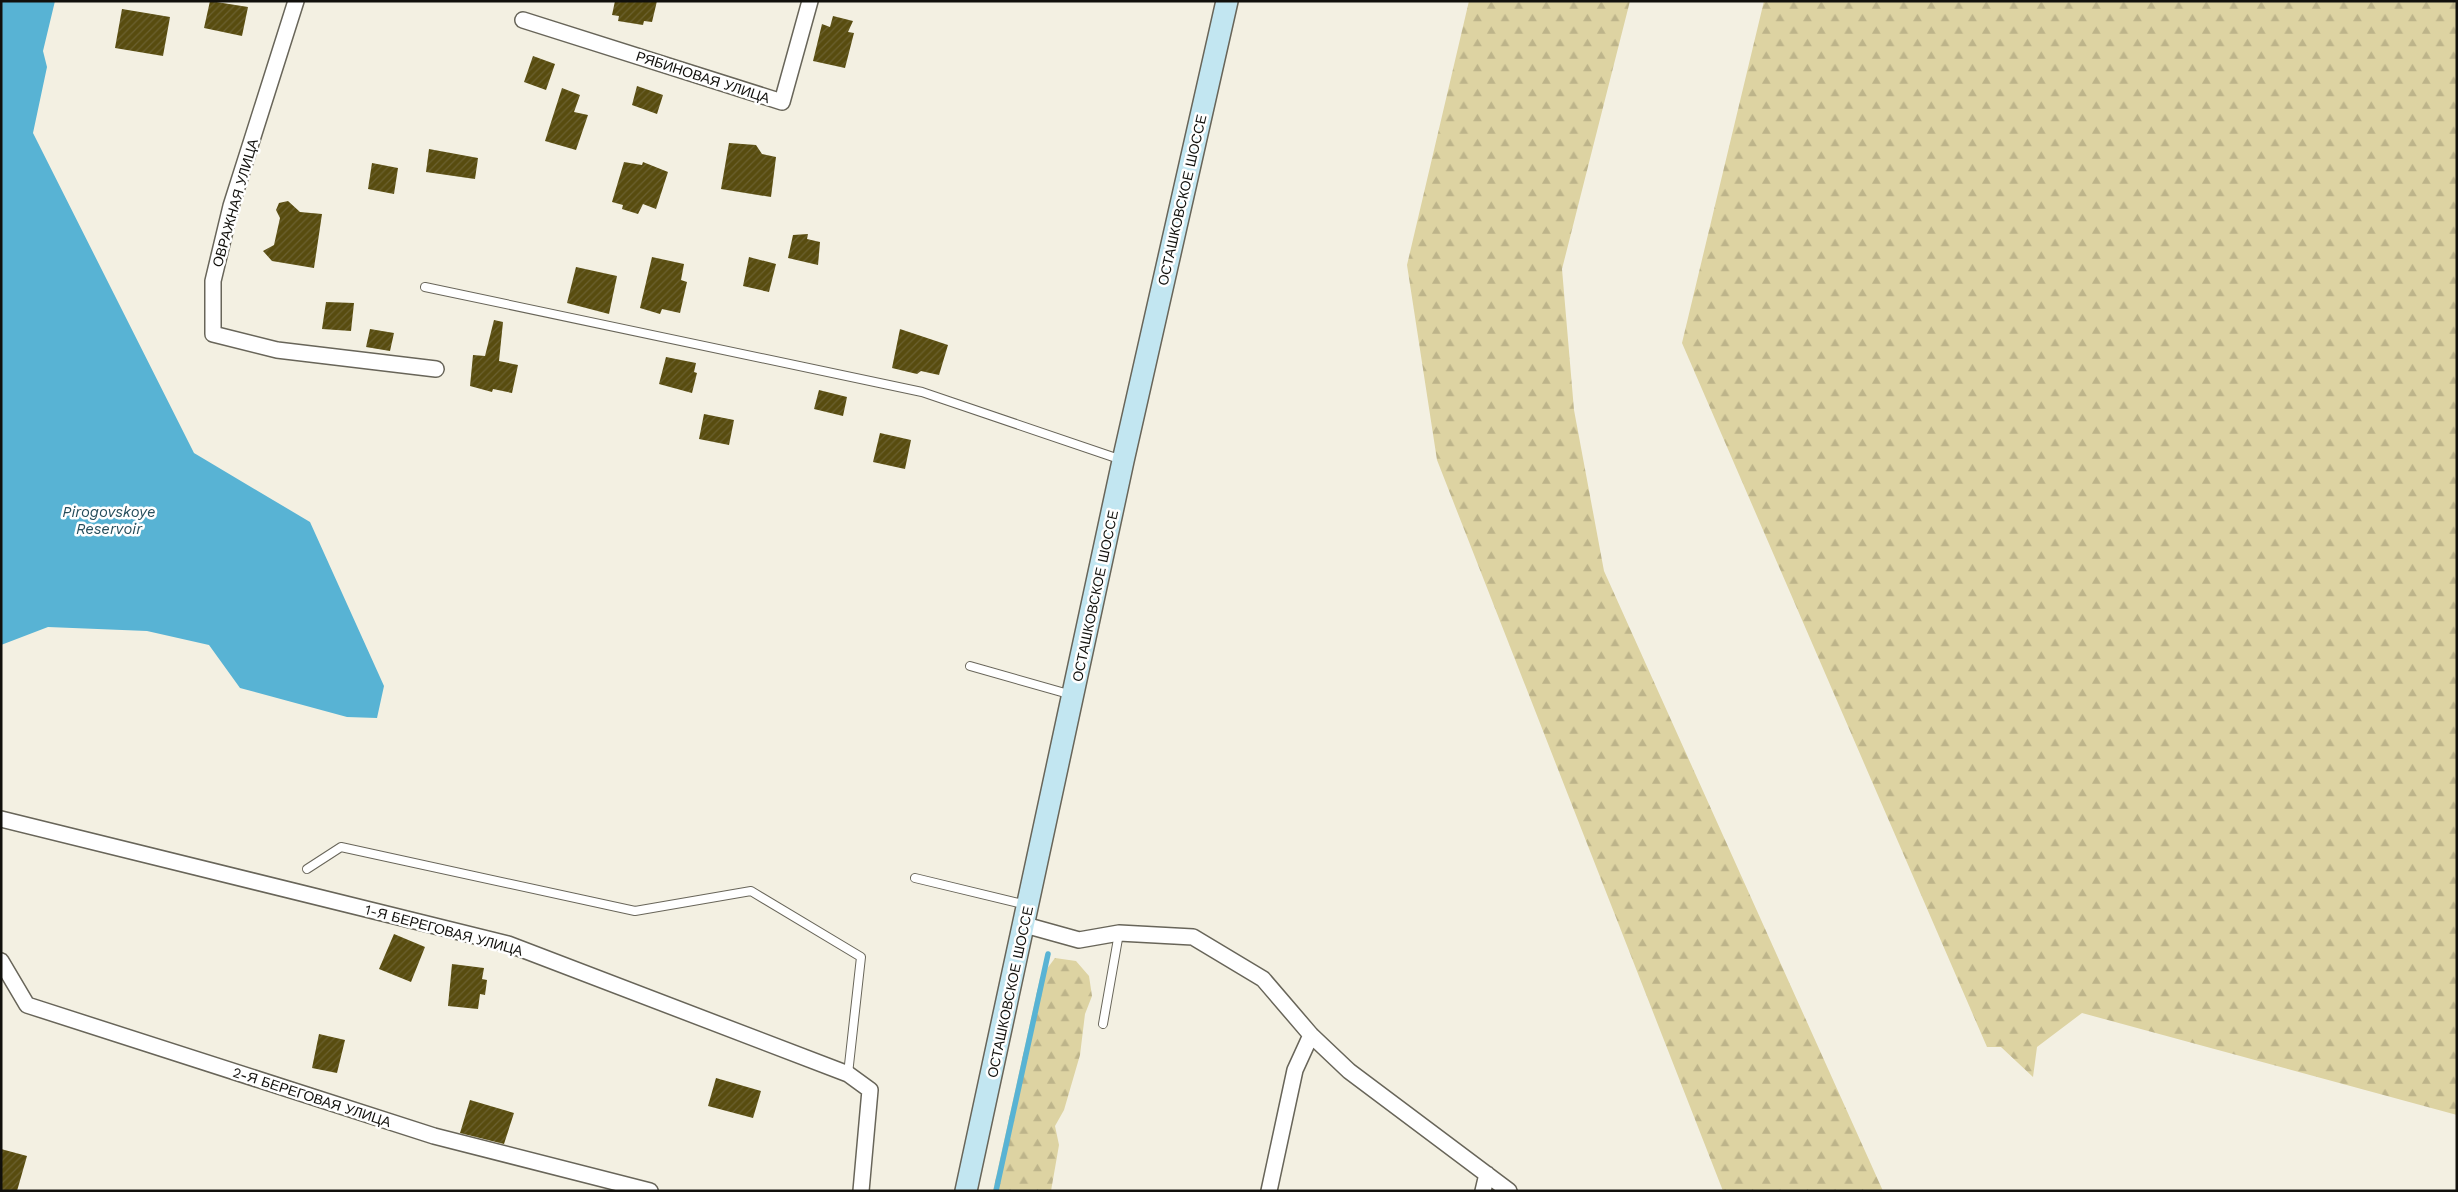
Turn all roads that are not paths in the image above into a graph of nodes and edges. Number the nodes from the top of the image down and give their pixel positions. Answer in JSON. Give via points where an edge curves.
{"nodes":[{"id":1,"x":296,"y":1,"type":"edge"},
{"id":2,"x":810,"y":1,"type":"edge"},
{"id":3,"x":1227,"y":1,"type":"edge"},
{"id":4,"x":523,"y":20,"type":"dead end"},
{"id":5,"x":425,"y":287,"type":"dead end"},
{"id":6,"x":436,"y":369,"type":"dead end"},
{"id":7,"x":1124,"y":461,"type":"junction"},
{"id":8,"x":970,"y":666,"type":"dead end"},
{"id":9,"x":1074,"y":695,"type":"junction"},
{"id":10,"x":1,"y":820,"type":"edge"},
{"id":11,"x":307,"y":869,"type":"dead end"},
{"id":12,"x":916,"y":878,"type":"dead end"},
{"id":13,"x":1027,"y":915,"type":"junction"},
{"id":14,"x":1119,"y":933,"type":"junction"},
{"id":15,"x":1,"y":961,"type":"edge"},
{"id":16,"x":1103,"y":1024,"type":"dead end"},
{"id":17,"x":1311,"y":1035,"type":"junction"},
{"id":18,"x":848,"y":1074,"type":"junction"},
{"id":19,"x":1487,"y":1174,"type":"junction"},
{"id":20,"x":650,"y":1191,"type":"edge"},
{"id":21,"x":861,"y":1191,"type":"edge"},
{"id":22,"x":966,"y":1191,"type":"edge"},
{"id":23,"x":1269,"y":1191,"type":"edge"},
{"id":24,"x":1483,"y":1191,"type":"edge"},
{"id":25,"x":1509,"y":1191,"type":"edge"}],
"edges":[{"from":1,"to":6,"type":"street","name":"ОВРАЖНАЯ УЛИЦА","via":[[231,206],[213,281],[213,334],[277,350]]},
{"from":2,"to":4,"type":"street","name":"РЯБИНОВАЯ УЛИЦА","via":[[782,102]]},
{"from":3,"to":7,"type":"main road","name":"ОСТАШКОВСКОЕ ШОССЕ"},
{"from":5,"to":7,"type":"lane","via":[[922,392]]},
{"from":7,"to":9,"type":"main road","name":"ОСТАШКОВСКОЕ ШОССЕ"},
{"from":8,"to":9,"type":"lane"},
{"from":9,"to":13,"type":"main road","name":"ОСТАШКОВСКОЕ ШОССЕ"},
{"from":10,"to":18,"type":"street","name":"1-Я БЕРЕГОВАЯ УЛИЦА","via":[[508,944]]},
{"from":11,"to":18,"type":"lane","via":[[341,847],[635,911],[751,892],[861,957]]},
{"from":12,"to":13,"type":"lane"},
{"from":13,"to":14,"type":"street","via":[[1080,940]]},
{"from":13,"to":22,"type":"main road","name":"ОСТАШКОВСКОЕ ШОССЕ"},
{"from":14,"to":16,"type":"lane"},
{"from":14,"to":17,"type":"street","via":[[1194,937],[1263,979]]},
{"from":15,"to":20,"type":"street","name":"2-Я БЕРЕГОВАЯ УЛИЦА","via":[[28,1005],[434,1136]]},
{"from":17,"to":19,"type":"street","via":[[1349,1071]]},
{"from":17,"to":23,"type":"street","via":[[1295,1070]]},
{"from":18,"to":21,"type":"street","name":"1-Я БЕРЕГОВАЯ УЛИЦА","via":[[870,1090]]},
{"from":19,"to":24,"type":"street"},
{"from":19,"to":25,"type":"street"}]}
